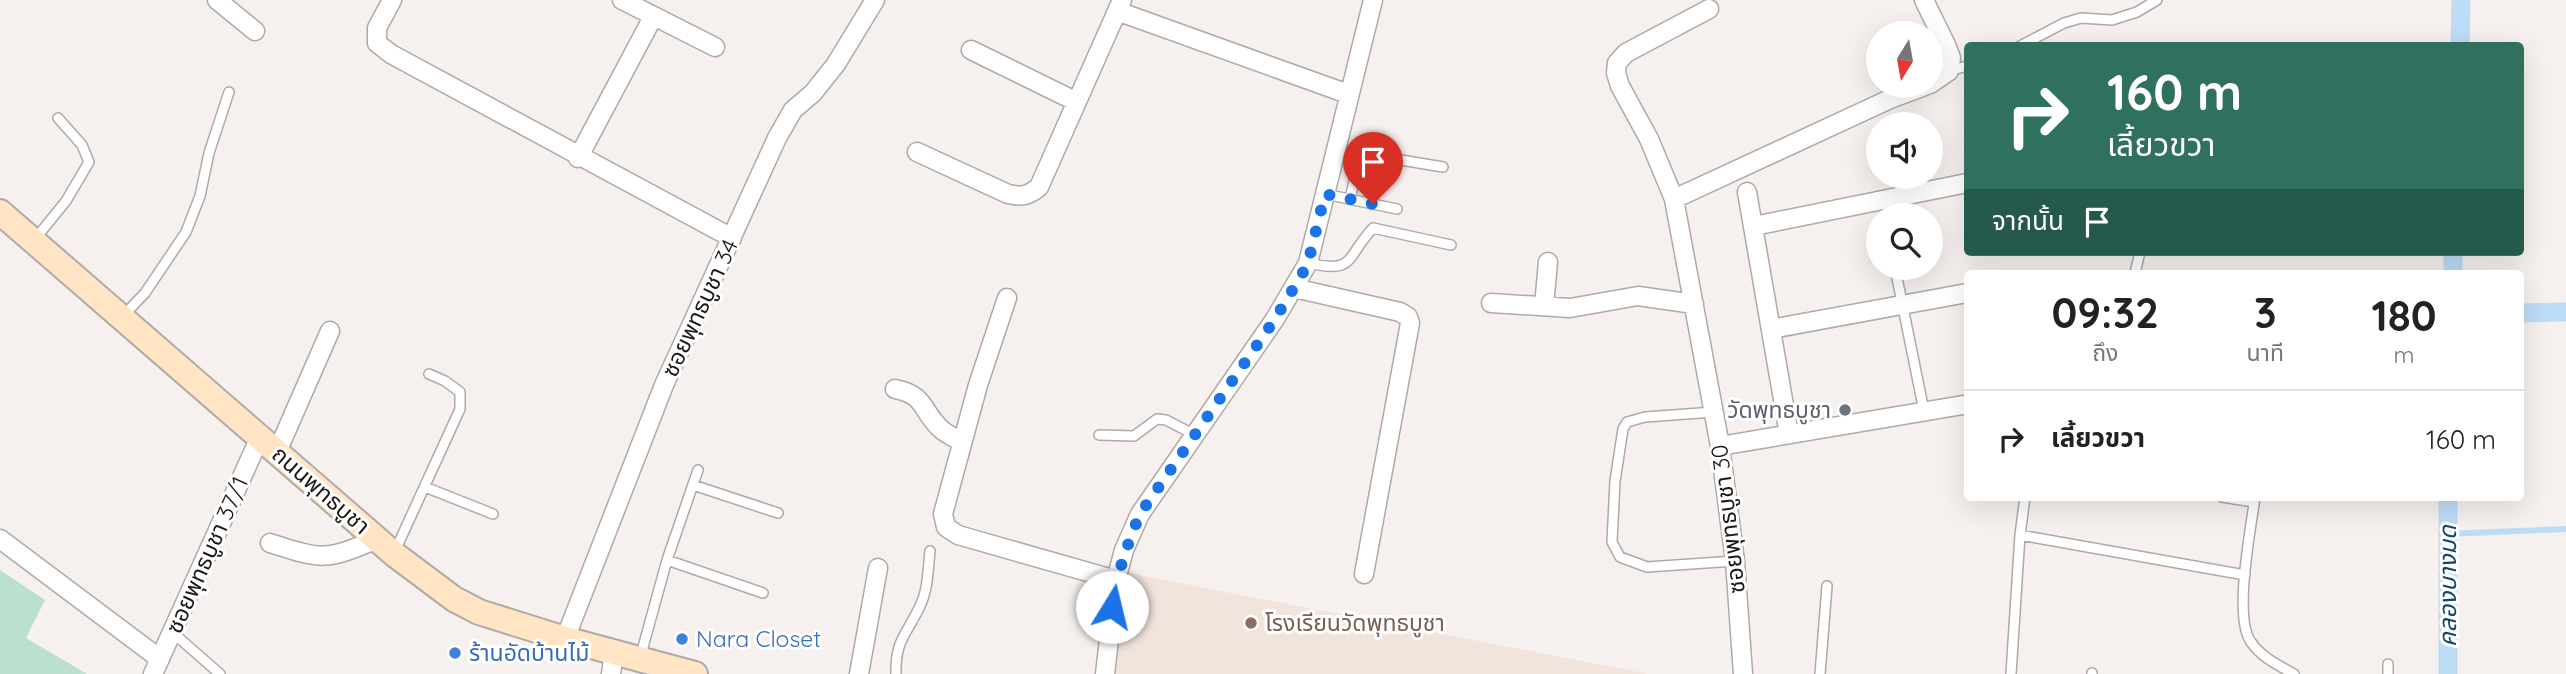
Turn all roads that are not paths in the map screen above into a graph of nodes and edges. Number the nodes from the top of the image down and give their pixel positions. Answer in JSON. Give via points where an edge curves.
{"nodes":[{"id":1,"x":217,"y":0,"type":"edge"},
{"id":2,"x":392,"y":0,"type":"edge"},
{"id":3,"x":622,"y":0,"type":"edge"},
{"id":4,"x":875,"y":0,"type":"edge"},
{"id":5,"x":1373,"y":0,"type":"edge"},
{"id":6,"x":2157,"y":0,"type":"edge"},
{"id":7,"x":1927,"y":1,"type":"edge"},
{"id":8,"x":1119,"y":5,"type":"edge"},
{"id":9,"x":1709,"y":9,"type":"dead end"},
{"id":10,"x":653,"y":17,"type":"junction"},
{"id":11,"x":255,"y":31,"type":"dead end"},
{"id":12,"x":2028,"y":42,"type":"edge"},
{"id":13,"x":715,"y":47,"type":"dead end"},
{"id":14,"x":971,"y":50,"type":"dead end"},
{"id":15,"x":1958,"y":69,"type":"edge"},
{"id":16,"x":229,"y":92,"type":"dead end"},
{"id":17,"x":1348,"y":94,"type":"junction"},
{"id":18,"x":1893,"y":98,"type":"edge"},
{"id":19,"x":1075,"y":101,"type":"junction"},
{"id":20,"x":58,"y":118,"type":"dead end"},
{"id":21,"x":916,"y":152,"type":"dead end"},
{"id":22,"x":579,"y":158,"type":"junction"},
{"id":23,"x":1443,"y":167,"type":"dead end"},
{"id":24,"x":1964,"y":184,"type":"edge"},
{"id":25,"x":1747,"y":192,"type":"dead end"},
{"id":26,"x":1325,"y":194,"type":"junction"},
{"id":27,"x":1350,"y":199,"type":"junction"},
{"id":28,"x":1674,"y":199,"type":"junction"},
{"id":29,"x":1396,"y":209,"type":"dead end"},
{"id":30,"x":0,"y":212,"type":"edge"},
{"id":31,"x":1754,"y":226,"type":"junction"},
{"id":32,"x":732,"y":239,"type":"junction"},
{"id":33,"x":34,"y":241,"type":"junction"},
{"id":34,"x":1451,"y":245,"type":"dead end"},
{"id":35,"x":1548,"y":262,"type":"dead end"},
{"id":36,"x":1308,"y":263,"type":"junction"},
{"id":37,"x":1898,"y":280,"type":"edge"},
{"id":38,"x":1294,"y":288,"type":"junction"},
{"id":39,"x":1964,"y":294,"type":"edge"},
{"id":40,"x":1007,"y":298,"type":"dead end"},
{"id":41,"x":1491,"y":303,"type":"dead end"},
{"id":42,"x":1693,"y":304,"type":"junction"},
{"id":43,"x":1903,"y":305,"type":"junction"},
{"id":44,"x":1544,"y":306,"type":"junction"},
{"id":45,"x":122,"y":317,"type":"junction"},
{"id":46,"x":1771,"y":329,"type":"junction"},
{"id":47,"x":330,"y":331,"type":"dead end"},
{"id":48,"x":429,"y":374,"type":"dead end"},
{"id":49,"x":895,"y":389,"type":"dead end"},
{"id":50,"x":1963,"y":405,"type":"dead end"},
{"id":51,"x":1924,"y":411,"type":"junction"},
{"id":52,"x":1714,"y":412,"type":"junction"},
{"id":53,"x":1789,"y":434,"type":"junction"},
{"id":54,"x":1099,"y":435,"type":"dead end"},
{"id":55,"x":1195,"y":435,"type":"junction"},
{"id":56,"x":962,"y":442,"type":"junction"},
{"id":57,"x":269,"y":444,"type":"junction"},
{"id":58,"x":1720,"y":446,"type":"junction"},
{"id":59,"x":698,"y":470,"type":"dead end"},
{"id":60,"x":693,"y":485,"type":"junction"},
{"id":61,"x":425,"y":487,"type":"junction"},
{"id":62,"x":2024,"y":501,"type":"edge"},
{"id":63,"x":2255,"y":501,"type":"edge"},
{"id":64,"x":778,"y":513,"type":"dead end"},
{"id":65,"x":493,"y":514,"type":"dead end"},
{"id":66,"x":2020,"y":535,"type":"junction"},
{"id":67,"x":0,"y":539,"type":"edge"},
{"id":68,"x":270,"y":543,"type":"dead end"},
{"id":69,"x":386,"y":546,"type":"junction"},
{"id":70,"x":930,"y":551,"type":"dead end"},
{"id":71,"x":667,"y":560,"type":"junction"},
{"id":72,"x":1735,"y":561,"type":"junction"},
{"id":73,"x":878,"y":568,"type":"dead end"},
{"id":74,"x":1364,"y":574,"type":"dead end"},
{"id":75,"x":2245,"y":575,"type":"junction"},
{"id":76,"x":1116,"y":580,"type":"junction"},
{"id":77,"x":1827,"y":586,"type":"dead end"},
{"id":78,"x":763,"y":593,"type":"dead end"},
{"id":79,"x":172,"y":632,"type":"junction"},
{"id":80,"x":565,"y":639,"type":"junction"},
{"id":81,"x":639,"y":660,"type":"junction"},
{"id":82,"x":612,"y":663,"type":"edge"},
{"id":83,"x":157,"y":666,"type":"edge"},
{"id":84,"x":220,"y":674,"type":"edge"},
{"id":85,"x":695,"y":674,"type":"edge"},
{"id":86,"x":859,"y":674,"type":"edge"},
{"id":87,"x":896,"y":674,"type":"edge"},
{"id":88,"x":1105,"y":674,"type":"edge"},
{"id":89,"x":1744,"y":674,"type":"edge"},
{"id":90,"x":1820,"y":674,"type":"edge"},
{"id":91,"x":2011,"y":674,"type":"edge"},
{"id":92,"x":2294,"y":674,"type":"edge"}],
"edges":[{"from":1,"to":11,"type":"street"},
{"from":2,"to":22,"type":"street","via":[[377,28],[377,43]]},
{"from":3,"to":10,"type":"street"},
{"from":4,"to":32,"type":"street","name":"ซอยพุทธบูชา 34","via":[[836,64],[793,110]]},
{"from":5,"to":17,"type":"street"},
{"from":6,"to":12,"type":"lane","via":[[2112,20],[2081,18],[2064,23]]},
{"from":7,"to":15,"type":"street"},
{"from":8,"to":17,"type":"street"},
{"from":8,"to":19,"type":"street"},
{"from":9,"to":28,"type":"street","name":"ซอยพุทธบูชา 30","via":[[1626,53],[1616,73]]},
{"from":10,"to":13,"type":"street"},
{"from":10,"to":22,"type":"street"},
{"from":14,"to":19,"type":"street"},
{"from":16,"to":45,"type":"lane","via":[[186,232],[145,293]]},
{"from":17,"to":26,"type":"street"},
{"from":18,"to":28,"type":"street"},
{"from":19,"to":21,"type":"street","via":[[1039,187],[1030,195],[1008,194]]},
{"from":20,"to":33,"type":"lane","via":[[82,145],[89,162]]},
{"from":22,"to":32,"type":"street"},
{"from":23,"to":27,"type":"lane","via":[[1377,156],[1363,159]]},
{"from":24,"to":31,"type":"street","via":[[1882,204]]},
{"from":25,"to":31,"type":"street"},
{"from":26,"to":27,"type":"lane"},
{"from":26,"to":36,"type":"street"},
{"from":27,"to":29,"type":"lane"},
{"from":28,"to":42,"type":"street","name":"ซอยพุทธบูชา 30"},
{"from":30,"to":33,"type":"main road","name":"ถนนพุทธบูชา"},
{"from":31,"to":46,"type":"street"},
{"from":32,"to":80,"type":"street","name":"ซอยพุทธบูชา 34","via":[[664,385]]},
{"from":33,"to":45,"type":"main road","name":"ถนนพุทธบูชา"},
{"from":34,"to":36,"type":"lane","via":[[1373,228],[1343,266]]},
{"from":35,"to":44,"type":"street"},
{"from":36,"to":38,"type":"street"},
{"from":37,"to":43,"type":"lane"},
{"from":38,"to":55,"type":"street"},
{"from":38,"to":74,"type":"street","via":[[1400,312],[1410,323]]},
{"from":39,"to":43,"type":"street"},
{"from":40,"to":56,"type":"street"},
{"from":41,"to":44,"type":"street"},
{"from":42,"to":44,"type":"street","via":[[1638,296],[1570,308]]},
{"from":42,"to":52,"type":"street","name":"ซอยพุทธบูชา 30"},
{"from":43,"to":46,"type":"street"},
{"from":43,"to":51,"type":"lane"},
{"from":45,"to":57,"type":"main road","name":"ถนนพุทธบูชา"},
{"from":46,"to":53,"type":"street"},
{"from":47,"to":57,"type":"street","name":"ซอยพุทธบูชา 37/1"},
{"from":48,"to":61,"type":"lane","via":[[460,392],[460,409]]},
{"from":49,"to":56,"type":"street","via":[[911,392],[943,430]]},
{"from":50,"to":51,"type":"street"},
{"from":51,"to":53,"type":"street"},
{"from":52,"to":58,"type":"street","name":"ซอยพุทธบูชา 30"},
{"from":52,"to":72,"type":"lane","via":[[1627,422],[1615,481],[1612,542],[1620,557],[1647,567]]},
{"from":53,"to":58,"type":"street"},
{"from":54,"to":55,"type":"lane","via":[[1134,436],[1157,419]]},
{"from":55,"to":76,"type":"street","via":[[1140,514]]},
{"from":56,"to":76,"type":"street","via":[[943,514],[946,527],[958,535]]},
{"from":57,"to":69,"type":"main road","name":"ถนนพุทธบูชา"},
{"from":57,"to":79,"type":"street","name":"ซอยพุทธบูชา 37/1"},
{"from":58,"to":72,"type":"street","name":"ซอยพุทธบูชา 30"},
{"from":59,"to":60,"type":"lane"},
{"from":60,"to":64,"type":"lane"},
{"from":60,"to":71,"type":"lane"},
{"from":61,"to":65,"type":"lane"},
{"from":61,"to":69,"type":"lane"},
{"from":62,"to":66,"type":"lane"},
{"from":63,"to":75,"type":"lane"},
{"from":66,"to":75,"type":"lane"},
{"from":66,"to":91,"type":"lane"},
{"from":67,"to":83,"type":"street"},
{"from":68,"to":69,"type":"street","via":[[312,556]]},
{"from":69,"to":80,"type":"main road","name":"ถนนพุทธบูชา","via":[[478,612]]},
{"from":70,"to":87,"type":"lane","via":[[920,605],[899,644]]},
{"from":71,"to":78,"type":"lane"},
{"from":71,"to":81,"type":"lane"},
{"from":72,"to":89,"type":"street","name":"ซอยพุทธบูชา 30"},
{"from":73,"to":86,"type":"street"},
{"from":75,"to":92,"type":"lane","via":[[2243,605],[2249,640],[2265,658]]},
{"from":76,"to":88,"type":"street"},
{"from":77,"to":90,"type":"lane"},
{"from":79,"to":83,"type":"street","name":"ซอยพุทธบูชา 37/1"},
{"from":79,"to":84,"type":"lane"},
{"from":80,"to":82,"type":"main road","name":"ถนนพุทธบูชา"},
{"from":81,"to":82,"type":"main road","name":"ถนนพุทธบูชา"},
{"from":81,"to":85,"type":"main road","name":"ถนนพุทธบูชา"}]}
